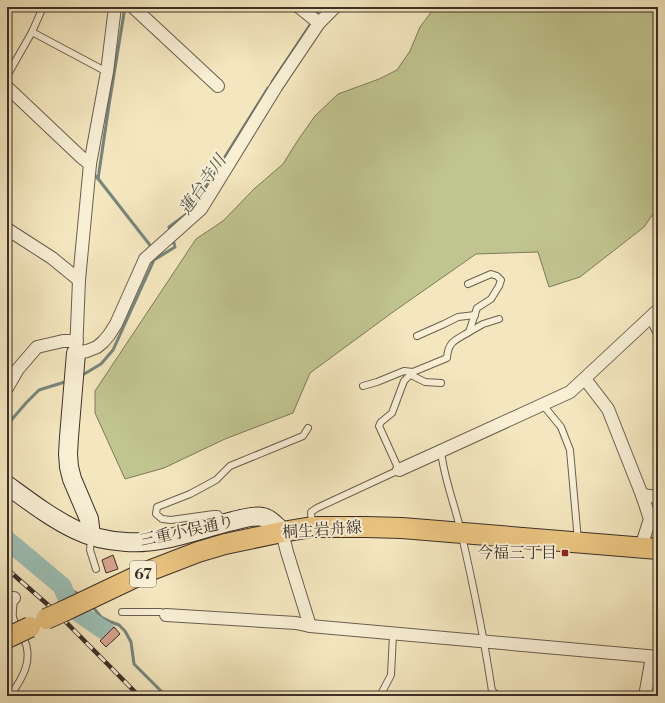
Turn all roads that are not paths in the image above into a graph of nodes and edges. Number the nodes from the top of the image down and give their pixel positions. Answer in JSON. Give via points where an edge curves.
{"nodes":[{"id":1,"x":43,"y":7,"type":"edge"},
{"id":2,"x":115,"y":7,"type":"edge"},
{"id":3,"x":133,"y":7,"type":"edge"},
{"id":4,"x":299,"y":7,"type":"edge"},
{"id":5,"x":335,"y":7,"type":"edge"},
{"id":6,"x":319,"y":23,"type":"junction"},
{"id":7,"x":32,"y":32,"type":"junction"},
{"id":8,"x":107,"y":72,"type":"junction"},
{"id":9,"x":7,"y":76,"type":"edge"},
{"id":10,"x":218,"y":86,"type":"dead end"},
{"id":11,"x":7,"y":87,"type":"edge"},
{"id":12,"x":90,"y":164,"type":"junction"},
{"id":13,"x":7,"y":229,"type":"edge"},
{"id":14,"x":79,"y":280,"type":"junction"},
{"id":15,"x":468,"y":284,"type":"dead end"},
{"id":16,"x":654,"y":314,"type":"edge"},
{"id":17,"x":475,"y":316,"type":"junction"},
{"id":18,"x":498,"y":319,"type":"dead end"},
{"id":19,"x":469,"y":332,"type":"junction"},
{"id":20,"x":417,"y":336,"type":"dead end"},
{"id":21,"x":658,"y":336,"type":"edge"},
{"id":22,"x":76,"y":355,"type":"junction"},
{"id":23,"x":412,"y":373,"type":"junction"},
{"id":24,"x":584,"y":379,"type":"junction"},
{"id":25,"x":441,"y":383,"type":"dead end"},
{"id":26,"x":363,"y":386,"type":"dead end"},
{"id":27,"x":7,"y":388,"type":"edge"},
{"id":28,"x":543,"y":405,"type":"junction"},
{"id":29,"x":308,"y":428,"type":"dead end"},
{"id":30,"x":441,"y":452,"type":"junction"},
{"id":31,"x":399,"y":470,"type":"junction"},
{"id":32,"x":7,"y":485,"type":"edge"},
{"id":33,"x":642,"y":495,"type":"junction"},
{"id":34,"x":658,"y":497,"type":"edge"},
{"id":35,"x":223,"y":523,"type":"junction"},
{"id":36,"x":312,"y":527,"type":"junction"},
{"id":37,"x":282,"y":532,"type":"junction"},
{"id":38,"x":461,"y":533,"type":"junction"},
{"id":39,"x":91,"y":535,"type":"junction"},
{"id":40,"x":579,"y":543,"type":"junction"},
{"id":41,"x":650,"y":548,"type":"edge"},
{"id":42,"x":96,"y":568,"type":"dead end"},
{"id":43,"x":11,"y":598,"type":"edge"},
{"id":44,"x":122,"y":612,"type":"dead end"},
{"id":45,"x":166,"y":614,"type":"joint"},
{"id":46,"x":310,"y":626,"type":"junction"},
{"id":47,"x":393,"y":634,"type":"junction"},
{"id":48,"x":7,"y":638,"type":"edge"},
{"id":49,"x":484,"y":642,"type":"junction"},
{"id":50,"x":655,"y":657,"type":"edge"},
{"id":51,"x":10,"y":696,"type":"edge"},
{"id":52,"x":380,"y":696,"type":"edge"},
{"id":53,"x":499,"y":696,"type":"edge"},
{"id":54,"x":645,"y":696,"type":"edge"}],
"edges":[{"from":1,"to":7,"type":"lane"},
{"from":2,"to":8,"type":"street"},
{"from":3,"to":10,"type":"street"},
{"from":4,"to":6,"type":"street"},
{"from":5,"to":6,"type":"street"},
{"from":6,"to":22,"type":"street","via":[[276,87],[201,209],[145,258],[109,335],[96,347]]},
{"from":7,"to":8,"type":"lane"},
{"from":7,"to":9,"type":"lane"},
{"from":8,"to":12,"type":"street"},
{"from":11,"to":12,"type":"street"},
{"from":12,"to":14,"type":"street"},
{"from":13,"to":14,"type":"street","via":[[52,258]]},
{"from":14,"to":22,"type":"street"},
{"from":15,"to":17,"type":"lane","via":[[491,274],[501,280],[490,299],[477,308]]},
{"from":16,"to":21,"type":"lane"},
{"from":16,"to":24,"type":"street"},
{"from":17,"to":19,"type":"lane"},
{"from":17,"to":20,"type":"lane","via":[[458,316]]},
{"from":18,"to":19,"type":"lane"},
{"from":19,"to":23,"type":"lane","via":[[452,342],[447,350],[447,358]]},
{"from":22,"to":27,"type":"street","via":[[63,341],[37,347],[18,369]]},
{"from":22,"to":39,"type":"main road","via":[[69,467],[89,519]]},
{"from":23,"to":25,"type":"lane","via":[[425,382]]},
{"from":23,"to":26,"type":"lane","via":[[404,371]]},
{"from":23,"to":31,"type":"lane","via":[[404,381],[392,413],[379,426]]},
{"from":24,"to":28,"type":"street","via":[[570,392]]},
{"from":24,"to":33,"type":"street","via":[[608,409]]},
{"from":28,"to":30,"type":"street"},
{"from":28,"to":40,"type":"lane","via":[[561,427],[570,450]]},
{"from":29,"to":35,"type":"lane","via":[[303,436],[230,466],[216,480],[157,507],[156,514],[162,519],[218,514]]},
{"from":30,"to":31,"type":"street"},
{"from":30,"to":38,"type":"lane"},
{"from":31,"to":36,"type":"lane","via":[[317,508],[311,512]]},
{"from":32,"to":39,"type":"main road","name":"三重小俣通り","via":[[45,512]]},
{"from":33,"to":34,"type":"street"},
{"from":33,"to":41,"type":"street","via":[[650,519]]},
{"from":35,"to":37,"type":"main road","name":"三重小俣通り","via":[[264,517]]},
{"from":35,"to":39,"type":"main road","name":"三重小俣通り","via":[[144,542],[125,542]]},
{"from":36,"to":37,"type":"main road","name":"桐生岩舟線","number":"67"},
{"from":36,"to":38,"type":"main road","name":"桐生岩舟線","number":"67","via":[[402,528]]},
{"from":37,"to":46,"type":"street"},
{"from":37,"to":48,"type":"main road","name":"桐生岩舟線","number":"67","bridge":true,"via":[[192,554],[146,572]]},
{"from":38,"to":40,"type":"main road","name":"桐生岩舟線","number":"67"},
{"from":38,"to":49,"type":"lane"},
{"from":39,"to":42,"type":"lane","via":[[90,550]]},
{"from":40,"to":41,"type":"main road","name":"桐生岩舟線","number":"67"},
{"from":43,"to":51,"type":"lane","via":[[13,616],[25,640],[28,657]]},
{"from":44,"to":45,"type":"lane"},
{"from":45,"to":46,"type":"street"},
{"from":46,"to":47,"type":"street"},
{"from":47,"to":49,"type":"street"},
{"from":47,"to":52,"type":"lane","via":[[391,675]]},
{"from":49,"to":50,"type":"street"},
{"from":49,"to":53,"type":"lane","via":[[492,691]]},
{"from":50,"to":54,"type":"street"}]}
